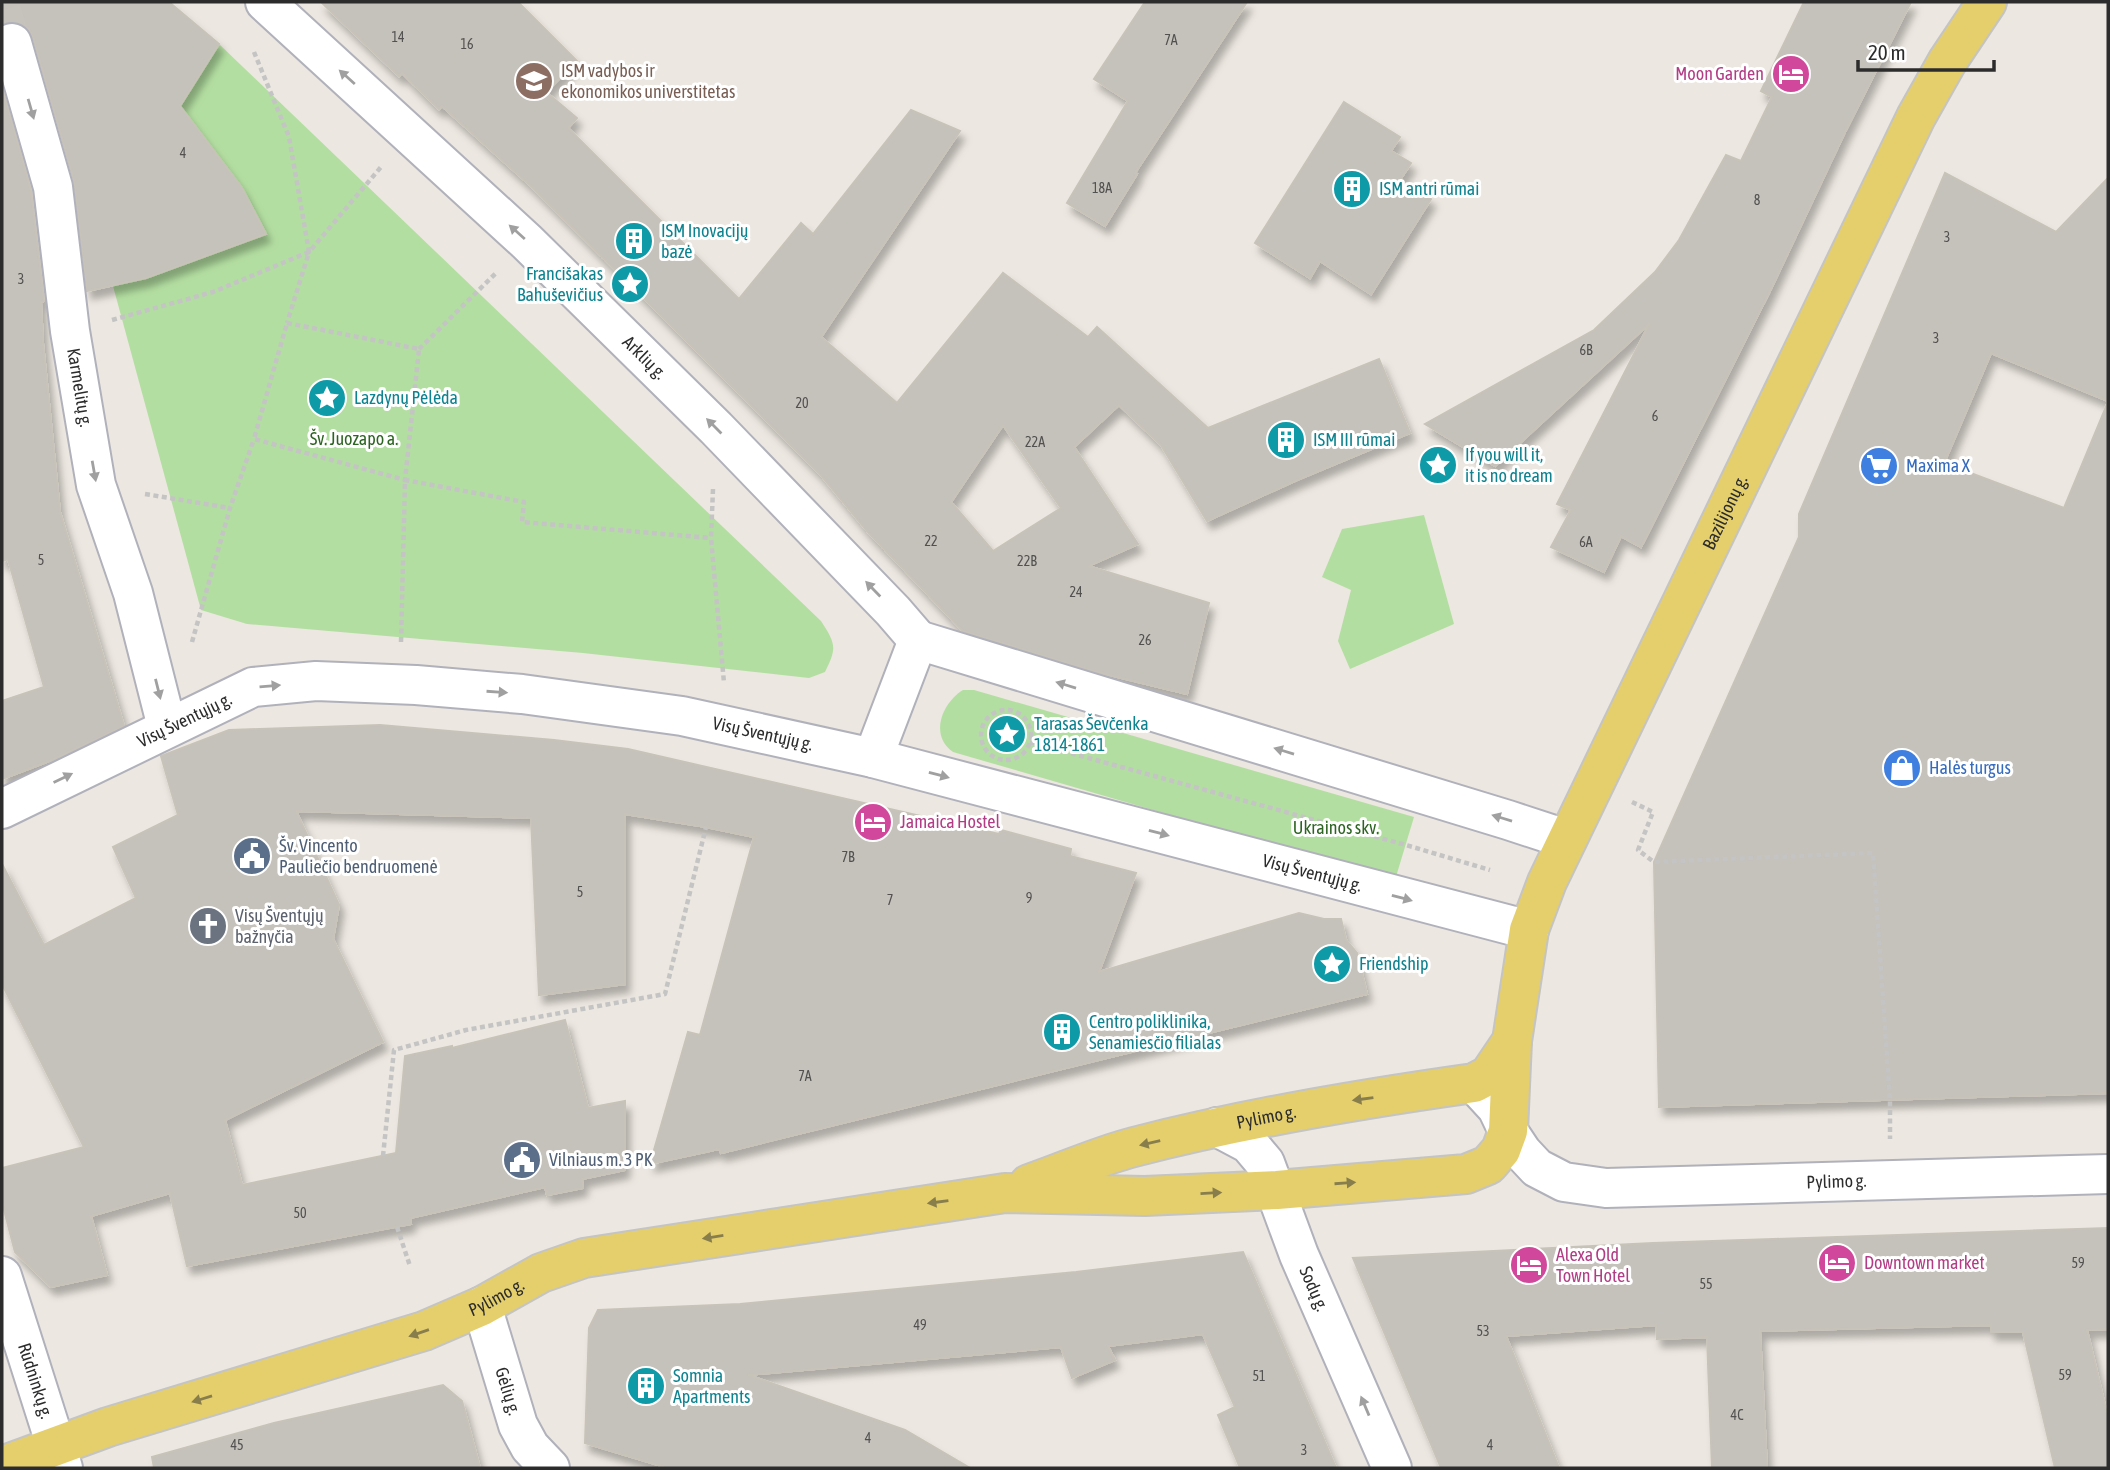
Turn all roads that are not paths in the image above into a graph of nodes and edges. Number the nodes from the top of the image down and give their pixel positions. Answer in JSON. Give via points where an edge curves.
{"nodes":[{"id":1,"x":265,"y":2,"type":"edge"},
{"id":2,"x":1987,"y":2,"type":"edge"},
{"id":3,"x":12,"y":43,"type":"tunnel mouth"},
{"id":4,"x":918,"y":640,"type":"junction"},
{"id":5,"x":167,"y":727,"type":"junction"},
{"id":6,"x":873,"y":758,"type":"junction"},
{"id":7,"x":2,"y":809,"type":"edge"},
{"id":8,"x":1566,"y":839,"type":"junction"},
{"id":9,"x":1529,"y":930,"type":"junction"},
{"id":10,"x":1512,"y":1041,"type":"junction"},
{"id":11,"x":1474,"y":1083,"type":"junction"},
{"id":12,"x":1217,"y":1127,"type":"junction"},
{"id":13,"x":1508,"y":1131,"type":"junction"},
{"id":14,"x":1466,"y":1174,"type":"junction"},
{"id":15,"x":2108,"y":1174,"type":"edge"},
{"id":16,"x":1564,"y":1182,"type":"junction"},
{"id":17,"x":1277,"y":1190,"type":"junction"},
{"id":18,"x":1005,"y":1193,"type":"junction"},
{"id":19,"x":2,"y":1276,"type":"edge"},
{"id":20,"x":482,"y":1306,"type":"junction"},
{"id":21,"x":60,"y":1457,"type":"edge"},
{"id":22,"x":2,"y":1466,"type":"edge"},
{"id":23,"x":550,"y":1468,"type":"edge"},
{"id":24,"x":1392,"y":1468,"type":"edge"}],
"edges":[{"from":4,"to":1,"type":"street","name":"Arklių g.","one_way":true,"via":[[716,428],[527,242]]},
{"from":2,"to":8,"type":"main road","name":"Bazilijonų g.","via":[[1916,117]]},
{"from":3,"to":5,"type":"street","name":"Karmelitų g.","one_way":true,"via":[[52,187],[96,485],[133,593]]},
{"from":4,"to":6,"type":"street"},
{"from":8,"to":4,"type":"street","one_way":true},
{"from":5,"to":6,"type":"street","name":"Visų Šventųjų g.","one_way":true,"via":[[253,687],[316,681],[400,684],[522,694],[682,716]]},
{"from":7,"to":5,"type":"street","name":"Visų Šventųjų g.","one_way":true},
{"from":6,"to":9,"type":"street","name":"Visų Šventųjų g.","one_way":true},
{"from":8,"to":9,"type":"main road","name":"Bazilijonų g."},
{"from":9,"to":10,"type":"main road","name":"Bazilijonų g."},
{"from":10,"to":11,"type":"main road","name":"Bazilijonų g.","via":[[1489,1074]]},
{"from":10,"to":13,"type":"main road","name":"Bazilijonų g."},
{"from":11,"to":12,"type":"main road","name":"Pylimo g.","one_way":true,"via":[[1308,1107]]},
{"from":11,"to":13,"type":"street","name":"Pylimo g.","via":[[1497,1108]]},
{"from":12,"to":17,"type":"street","name":"Sodų g.","via":[[1249,1144],[1265,1163]]},
{"from":12,"to":18,"type":"main road","name":"Pylimo g.","one_way":true,"via":[[1131,1148]]},
{"from":13,"to":14,"type":"main road","name":"Pylimo g.","via":[[1501,1150],[1488,1165]]},
{"from":13,"to":16,"type":"street","name":"Pylimo g.","via":[[1537,1168]]},
{"from":14,"to":16,"type":"street","name":"Pylimo g."},
{"from":17,"to":14,"type":"main road","name":"Pylimo g.","one_way":true},
{"from":15,"to":16,"type":"street","name":"Pylimo g.","via":[[1606,1188]]},
{"from":18,"to":17,"type":"main road","name":"Pylimo g.","one_way":true,"via":[[1145,1196]]},
{"from":24,"to":17,"type":"street","name":"Sodų g.","one_way":true,"via":[[1299,1255]]},
{"from":18,"to":20,"type":"main road","name":"Pylimo g.","one_way":true,"via":[[584,1258],[541,1273]]},
{"from":19,"to":21,"type":"street","name":"Rūdninkų g."},
{"from":20,"to":21,"type":"main road","name":"Pylimo g.","one_way":true,"via":[[424,1331],[108,1427]]},
{"from":20,"to":23,"type":"street","name":"Gėlių g.","via":[[518,1425],[530,1447]]},
{"from":21,"to":22,"type":"main road","name":"Pylimo g."}]}
